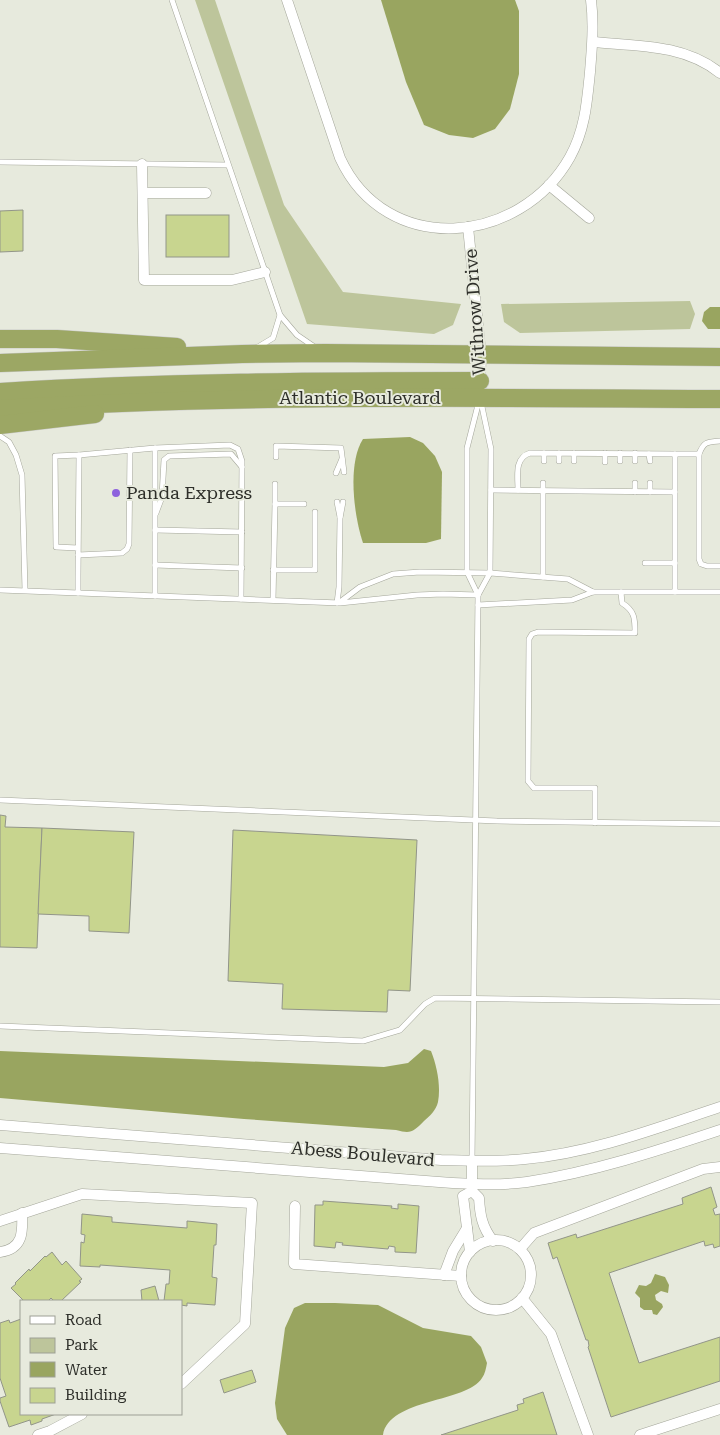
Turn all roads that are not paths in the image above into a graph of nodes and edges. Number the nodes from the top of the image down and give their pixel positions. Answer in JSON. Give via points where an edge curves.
{"nodes":[{"id":1,"x":172,"y":0,"type":"edge"},
{"id":2,"x":287,"y":0,"type":"edge"},
{"id":3,"x":591,"y":0,"type":"edge"},
{"id":4,"x":593,"y":42,"type":"junction"},
{"id":5,"x":720,"y":73,"type":"edge"},
{"id":6,"x":0,"y":162,"type":"edge"},
{"id":7,"x":142,"y":164,"type":"junction"},
{"id":8,"x":228,"y":165,"type":"junction"},
{"id":9,"x":549,"y":185,"type":"junction"},
{"id":10,"x":143,"y":193,"type":"junction"},
{"id":11,"x":206,"y":193,"type":"dead end"},
{"id":12,"x":589,"y":218,"type":"dead end"},
{"id":13,"x":468,"y":227,"type":"junction"},
{"id":14,"x":265,"y":272,"type":"junction"},
{"id":15,"x":280,"y":315,"type":"junction"},
{"id":16,"x":0,"y":339,"type":"edge"},
{"id":17,"x":325,"y":353,"type":"junction"},
{"id":18,"x":242,"y":354,"type":"junction"},
{"id":19,"x":481,"y":355,"type":"junction"},
{"id":20,"x":720,"y":357,"type":"edge"},
{"id":21,"x":0,"y":363,"type":"edge"},
{"id":22,"x":480,"y":390,"type":"junction"},
{"id":23,"x":0,"y":392,"type":"edge"},
{"id":24,"x":240,"y":398,"type":"junction"},
{"id":25,"x":720,"y":399,"type":"edge"},
{"id":26,"x":0,"y":409,"type":"edge"},
{"id":27,"x":0,"y":424,"type":"edge"},
{"id":28,"x":0,"y":436,"type":"edge"},
{"id":29,"x":720,"y":441,"type":"edge"},
{"id":30,"x":154,"y":448,"type":"junction"},
{"id":31,"x":130,"y":450,"type":"junction"},
{"id":32,"x":544,"y":453,"type":"junction"},
{"id":33,"x":559,"y":453,"type":"junction"},
{"id":34,"x":574,"y":453,"type":"junction"},
{"id":35,"x":589,"y":453,"type":"junction"},
{"id":36,"x":605,"y":453,"type":"junction"},
{"id":37,"x":620,"y":453,"type":"junction"},
{"id":38,"x":635,"y":453,"type":"junction"},
{"id":39,"x":79,"y":454,"type":"junction"},
{"id":40,"x":650,"y":454,"type":"junction"},
{"id":41,"x":675,"y":454,"type":"junction"},
{"id":42,"x":699,"y":454,"type":"junction"},
{"id":43,"x":276,"y":457,"type":"dead end"},
{"id":44,"x":342,"y":459,"type":"junction"},
{"id":45,"x":544,"y":460,"type":"dead end"},
{"id":46,"x":589,"y":460,"type":"dead end"},
{"id":47,"x":559,"y":461,"type":"dead end"},
{"id":48,"x":574,"y":461,"type":"dead end"},
{"id":49,"x":620,"y":461,"type":"dead end"},
{"id":50,"x":635,"y":461,"type":"dead end"},
{"id":51,"x":650,"y":461,"type":"dead end"},
{"id":52,"x":605,"y":462,"type":"dead end"},
{"id":53,"x":242,"y":467,"type":"junction"},
{"id":54,"x":344,"y":472,"type":"dead end"},
{"id":55,"x":336,"y":473,"type":"dead end"},
{"id":56,"x":543,"y":483,"type":"dead end"},
{"id":57,"x":559,"y":483,"type":"dead end"},
{"id":58,"x":574,"y":483,"type":"dead end"},
{"id":59,"x":588,"y":483,"type":"dead end"},
{"id":60,"x":605,"y":483,"type":"dead end"},
{"id":61,"x":635,"y":483,"type":"dead end"},
{"id":62,"x":650,"y":483,"type":"dead end"},
{"id":63,"x":275,"y":484,"type":"dead end"},
{"id":64,"x":620,"y":484,"type":"dead end"},
{"id":65,"x":491,"y":490,"type":"junction"},
{"id":66,"x":518,"y":490,"type":"junction"},
{"id":67,"x":543,"y":491,"type":"junction"},
{"id":68,"x":559,"y":491,"type":"junction"},
{"id":69,"x":574,"y":491,"type":"junction"},
{"id":70,"x":588,"y":491,"type":"junction"},
{"id":71,"x":605,"y":492,"type":"junction"},
{"id":72,"x":620,"y":492,"type":"junction"},
{"id":73,"x":635,"y":492,"type":"junction"},
{"id":74,"x":650,"y":492,"type":"junction"},
{"id":75,"x":675,"y":492,"type":"junction"},
{"id":76,"x":337,"y":502,"type":"dead end"},
{"id":77,"x":343,"y":502,"type":"dead end"},
{"id":78,"x":274,"y":504,"type":"junction"},
{"id":79,"x":304,"y":504,"type":"dead end"},
{"id":80,"x":315,"y":512,"type":"dead end"},
{"id":81,"x":155,"y":516,"type":"junction"},
{"id":82,"x":340,"y":518,"type":"junction"},
{"id":83,"x":155,"y":530,"type":"junction"},
{"id":84,"x":242,"y":532,"type":"junction"},
{"id":85,"x":78,"y":548,"type":"junction"},
{"id":86,"x":78,"y":555,"type":"junction"},
{"id":87,"x":645,"y":563,"type":"dead end"},
{"id":88,"x":675,"y":563,"type":"junction"},
{"id":89,"x":155,"y":565,"type":"junction"},
{"id":90,"x":720,"y":566,"type":"edge"},
{"id":91,"x":242,"y":568,"type":"junction"},
{"id":92,"x":273,"y":570,"type":"junction"},
{"id":93,"x":467,"y":572,"type":"junction"},
{"id":94,"x":490,"y":573,"type":"junction"},
{"id":95,"x":543,"y":577,"type":"junction"},
{"id":96,"x":0,"y":590,"type":"edge"},
{"id":97,"x":25,"y":590,"type":"junction"},
{"id":98,"x":78,"y":592,"type":"junction"},
{"id":99,"x":593,"y":592,"type":"junction"},
{"id":100,"x":621,"y":592,"type":"junction"},
{"id":101,"x":674,"y":592,"type":"junction"},
{"id":102,"x":720,"y":592,"type":"edge"},
{"id":103,"x":478,"y":595,"type":"junction"},
{"id":104,"x":155,"y":596,"type":"junction"},
{"id":105,"x":241,"y":599,"type":"junction"},
{"id":106,"x":273,"y":600,"type":"junction"},
{"id":107,"x":338,"y":603,"type":"junction"},
{"id":108,"x":478,"y":605,"type":"junction"},
{"id":109,"x":0,"y":800,"type":"edge"},
{"id":110,"x":477,"y":821,"type":"junction"},
{"id":111,"x":595,"y":823,"type":"junction"},
{"id":112,"x":720,"y":824,"type":"edge"},
{"id":113,"x":474,"y":999,"type":"junction"},
{"id":114,"x":720,"y":1002,"type":"edge"},
{"id":115,"x":0,"y":1026,"type":"edge"},
{"id":116,"x":720,"y":1108,"type":"edge"},
{"id":117,"x":0,"y":1125,"type":"edge"},
{"id":118,"x":720,"y":1130,"type":"edge"},
{"id":119,"x":0,"y":1148,"type":"edge"},
{"id":120,"x":472,"y":1161,"type":"junction"},
{"id":121,"x":720,"y":1168,"type":"edge"},
{"id":122,"x":472,"y":1188,"type":"junction"},
{"id":123,"x":295,"y":1206,"type":"dead end"},
{"id":124,"x":22,"y":1214,"type":"junction"},
{"id":125,"x":0,"y":1221,"type":"edge"},
{"id":126,"x":467,"y":1227,"type":"junction"},
{"id":127,"x":493,"y":1240,"type":"junction"},
{"id":128,"x":520,"y":1249,"type":"junction"},
{"id":129,"x":0,"y":1252,"type":"edge"},
{"id":130,"x":470,"y":1252,"type":"junction"},
{"id":131,"x":444,"y":1275,"type":"junction"},
{"id":132,"x":461,"y":1276,"type":"junction"},
{"id":133,"x":522,"y":1298,"type":"junction"},
{"id":134,"x":182,"y":1383,"type":"edge"},
{"id":135,"x":720,"y":1409,"type":"edge"},
{"id":136,"x":80,"y":1415,"type":"edge"},
{"id":137,"x":38,"y":1435,"type":"edge"},
{"id":138,"x":588,"y":1435,"type":"edge"},
{"id":139,"x":640,"y":1435,"type":"edge"}],
"edges":[{"from":1,"to":8,"type":"lane"},
{"from":2,"to":13,"type":"street","via":[[340,158],[358,188],[384,211],[405,221],[428,227]]},
{"from":3,"to":4,"type":"street"},
{"from":4,"to":5,"type":"street","via":[[676,51],[698,59]]},
{"from":4,"to":9,"type":"street","via":[[587,107],[580,136],[571,156]]},
{"from":6,"to":7,"type":"lane"},
{"from":7,"to":8,"type":"lane"},
{"from":7,"to":10,"type":"street"},
{"from":8,"to":14,"type":"lane"},
{"from":9,"to":12,"type":"street"},
{"from":9,"to":13,"type":"street","via":[[525,206],[506,216]]},
{"from":10,"to":11,"type":"street"},
{"from":10,"to":14,"type":"street","via":[[144,280],[232,280]]},
{"from":13,"to":19,"type":"street","name":"Withrow Drive"},
{"from":14,"to":15,"type":"lane"},
{"from":15,"to":17,"type":"lane","via":[[296,335]]},
{"from":15,"to":18,"type":"lane","via":[[273,338]]},
{"from":16,"to":18,"type":"highway","via":[[148,344]]},
{"from":17,"to":18,"type":"highway"},
{"from":17,"to":19,"type":"highway"},
{"from":18,"to":21,"type":"highway"},
{"from":19,"to":20,"type":"highway"},
{"from":19,"to":22,"type":"street","name":"Withrow Drive"},
{"from":22,"to":23,"type":"highway","via":[[296,381]]},
{"from":22,"to":24,"type":"highway","name":"Atlantic Boulevard"},
{"from":22,"to":25,"type":"highway","name":"Atlantic Boulevard"},
{"from":22,"to":65,"type":"lane","via":[[491,450]]},
{"from":22,"to":93,"type":"lane","via":[[467,448]]},
{"from":24,"to":26,"type":"highway","name":"Atlantic Boulevard"},
{"from":24,"to":27,"type":"highway"},
{"from":28,"to":97,"type":"lane","via":[[9,442],[22,475]]},
{"from":29,"to":42,"type":"lane","via":[[702,446]]},
{"from":30,"to":31,"type":"lane"},
{"from":30,"to":53,"type":"lane","via":[[230,445],[238,449]]},
{"from":30,"to":81,"type":"lane"},
{"from":31,"to":39,"type":"lane"},
{"from":31,"to":86,"type":"lane","via":[[127,550]]},
{"from":32,"to":33,"type":"lane"},
{"from":32,"to":45,"type":"lane"},
{"from":32,"to":66,"type":"lane","via":[[530,453],[519,460]]},
{"from":33,"to":34,"type":"lane"},
{"from":33,"to":47,"type":"lane"},
{"from":34,"to":35,"type":"lane"},
{"from":34,"to":48,"type":"lane"},
{"from":35,"to":36,"type":"lane"},
{"from":35,"to":46,"type":"lane"},
{"from":36,"to":37,"type":"lane"},
{"from":36,"to":52,"type":"lane"},
{"from":37,"to":38,"type":"lane"},
{"from":37,"to":49,"type":"lane"},
{"from":38,"to":40,"type":"lane"},
{"from":38,"to":50,"type":"lane"},
{"from":39,"to":85,"type":"lane"},
{"from":39,"to":85,"type":"lane","via":[[55,456],[56,548]]},
{"from":40,"to":41,"type":"lane"},
{"from":40,"to":51,"type":"lane"},
{"from":41,"to":42,"type":"lane"},
{"from":41,"to":75,"type":"lane"},
{"from":42,"to":90,"type":"lane","via":[[699,559],[707,566]]},
{"from":43,"to":44,"type":"lane","via":[[276,446],[285,446],[341,448]]},
{"from":44,"to":54,"type":"lane"},
{"from":44,"to":55,"type":"lane"},
{"from":53,"to":81,"type":"lane","via":[[231,454],[169,456],[164,460],[162,497]]},
{"from":53,"to":84,"type":"lane"},
{"from":56,"to":67,"type":"lane"},
{"from":57,"to":68,"type":"lane"},
{"from":58,"to":69,"type":"lane"},
{"from":59,"to":70,"type":"lane"},
{"from":60,"to":71,"type":"lane"},
{"from":61,"to":73,"type":"lane"},
{"from":62,"to":74,"type":"lane"},
{"from":63,"to":78,"type":"lane"},
{"from":64,"to":72,"type":"lane"},
{"from":65,"to":66,"type":"lane"},
{"from":65,"to":94,"type":"lane"},
{"from":66,"to":67,"type":"lane"},
{"from":67,"to":68,"type":"lane"},
{"from":67,"to":95,"type":"lane"},
{"from":68,"to":69,"type":"lane"},
{"from":69,"to":70,"type":"lane"},
{"from":70,"to":71,"type":"lane"},
{"from":71,"to":72,"type":"lane"},
{"from":72,"to":73,"type":"lane"},
{"from":73,"to":74,"type":"lane"},
{"from":74,"to":75,"type":"lane"},
{"from":75,"to":88,"type":"lane"},
{"from":76,"to":82,"type":"lane"},
{"from":77,"to":82,"type":"lane"},
{"from":78,"to":79,"type":"lane"},
{"from":78,"to":92,"type":"lane"},
{"from":80,"to":92,"type":"lane","via":[[315,570]]},
{"from":81,"to":83,"type":"lane"},
{"from":82,"to":107,"type":"lane"},
{"from":83,"to":84,"type":"lane"},
{"from":83,"to":89,"type":"lane"},
{"from":84,"to":91,"type":"lane"},
{"from":85,"to":86,"type":"lane"},
{"from":86,"to":98,"type":"lane"},
{"from":87,"to":88,"type":"lane"},
{"from":88,"to":101,"type":"lane"},
{"from":89,"to":91,"type":"lane"},
{"from":89,"to":104,"type":"lane"},
{"from":91,"to":105,"type":"lane"},
{"from":92,"to":106,"type":"lane"},
{"from":93,"to":94,"type":"lane"},
{"from":93,"to":103,"type":"lane"},
{"from":93,"to":107,"type":"lane","via":[[393,574],[360,587]]},
{"from":94,"to":95,"type":"lane"},
{"from":94,"to":103,"type":"lane"},
{"from":95,"to":99,"type":"lane","via":[[568,579]]},
{"from":96,"to":97,"type":"lane"},
{"from":97,"to":98,"type":"lane"},
{"from":98,"to":104,"type":"lane"},
{"from":99,"to":100,"type":"lane"},
{"from":99,"to":108,"type":"lane","via":[[572,600]]},
{"from":100,"to":101,"type":"lane"},
{"from":100,"to":111,"type":"lane","via":[[622,603],[632,610],[635,617],[635,633],[538,632],[529,639],[528,781],[534,788],[595,788]]},
{"from":101,"to":102,"type":"lane"},
{"from":103,"to":107,"type":"lane","via":[[417,595]]},
{"from":103,"to":108,"type":"lane"},
{"from":104,"to":105,"type":"lane"},
{"from":105,"to":106,"type":"lane"},
{"from":106,"to":107,"type":"lane"},
{"from":108,"to":110,"type":"lane"},
{"from":109,"to":110,"type":"lane"},
{"from":110,"to":111,"type":"lane"},
{"from":110,"to":113,"type":"lane"},
{"from":111,"to":112,"type":"lane"},
{"from":113,"to":114,"type":"lane"},
{"from":113,"to":115,"type":"lane","via":[[435,998],[400,1030],[364,1040]]},
{"from":113,"to":120,"type":"lane"},
{"from":116,"to":120,"type":"street","name":"Abess Boulevard","via":[[580,1150],[526,1159]]},
{"from":117,"to":120,"type":"street","name":"Abess Boulevard"},
{"from":118,"to":122,"type":"street","name":"Abess Boulevard","via":[[643,1156],[594,1168],[527,1182]]},
{"from":119,"to":122,"type":"street","name":"Abess Boulevard"},
{"from":120,"to":122,"type":"street"},
{"from":121,"to":128,"type":"street","via":[[703,1169],[534,1233]]},
{"from":122,"to":126,"type":"street","via":[[464,1196]]},
{"from":122,"to":127,"type":"street","via":[[479,1198],[484,1229]]},
{"from":123,"to":131,"type":"street","via":[[294,1264]]},
{"from":124,"to":125,"type":"street"},
{"from":124,"to":129,"type":"street","via":[[22,1233],[16,1244]]},
{"from":124,"to":134,"type":"street","via":[[82,1194],[252,1203],[245,1324]]},
{"from":126,"to":130,"type":"street"},
{"from":126,"to":131,"type":"street"},
{"from":127,"to":128,"type":"street"},
{"from":127,"to":130,"type":"street"},
{"from":128,"to":133,"type":"street","via":[[530,1268],[531,1279]]},
{"from":130,"to":132,"type":"street"},
{"from":131,"to":132,"type":"street"},
{"from":132,"to":133,"type":"street","via":[[468,1295],[484,1308],[505,1309]]},
{"from":133,"to":138,"type":"street","via":[[551,1334]]},
{"from":135,"to":139,"type":"street"},
{"from":136,"to":137,"type":"street"}]}
